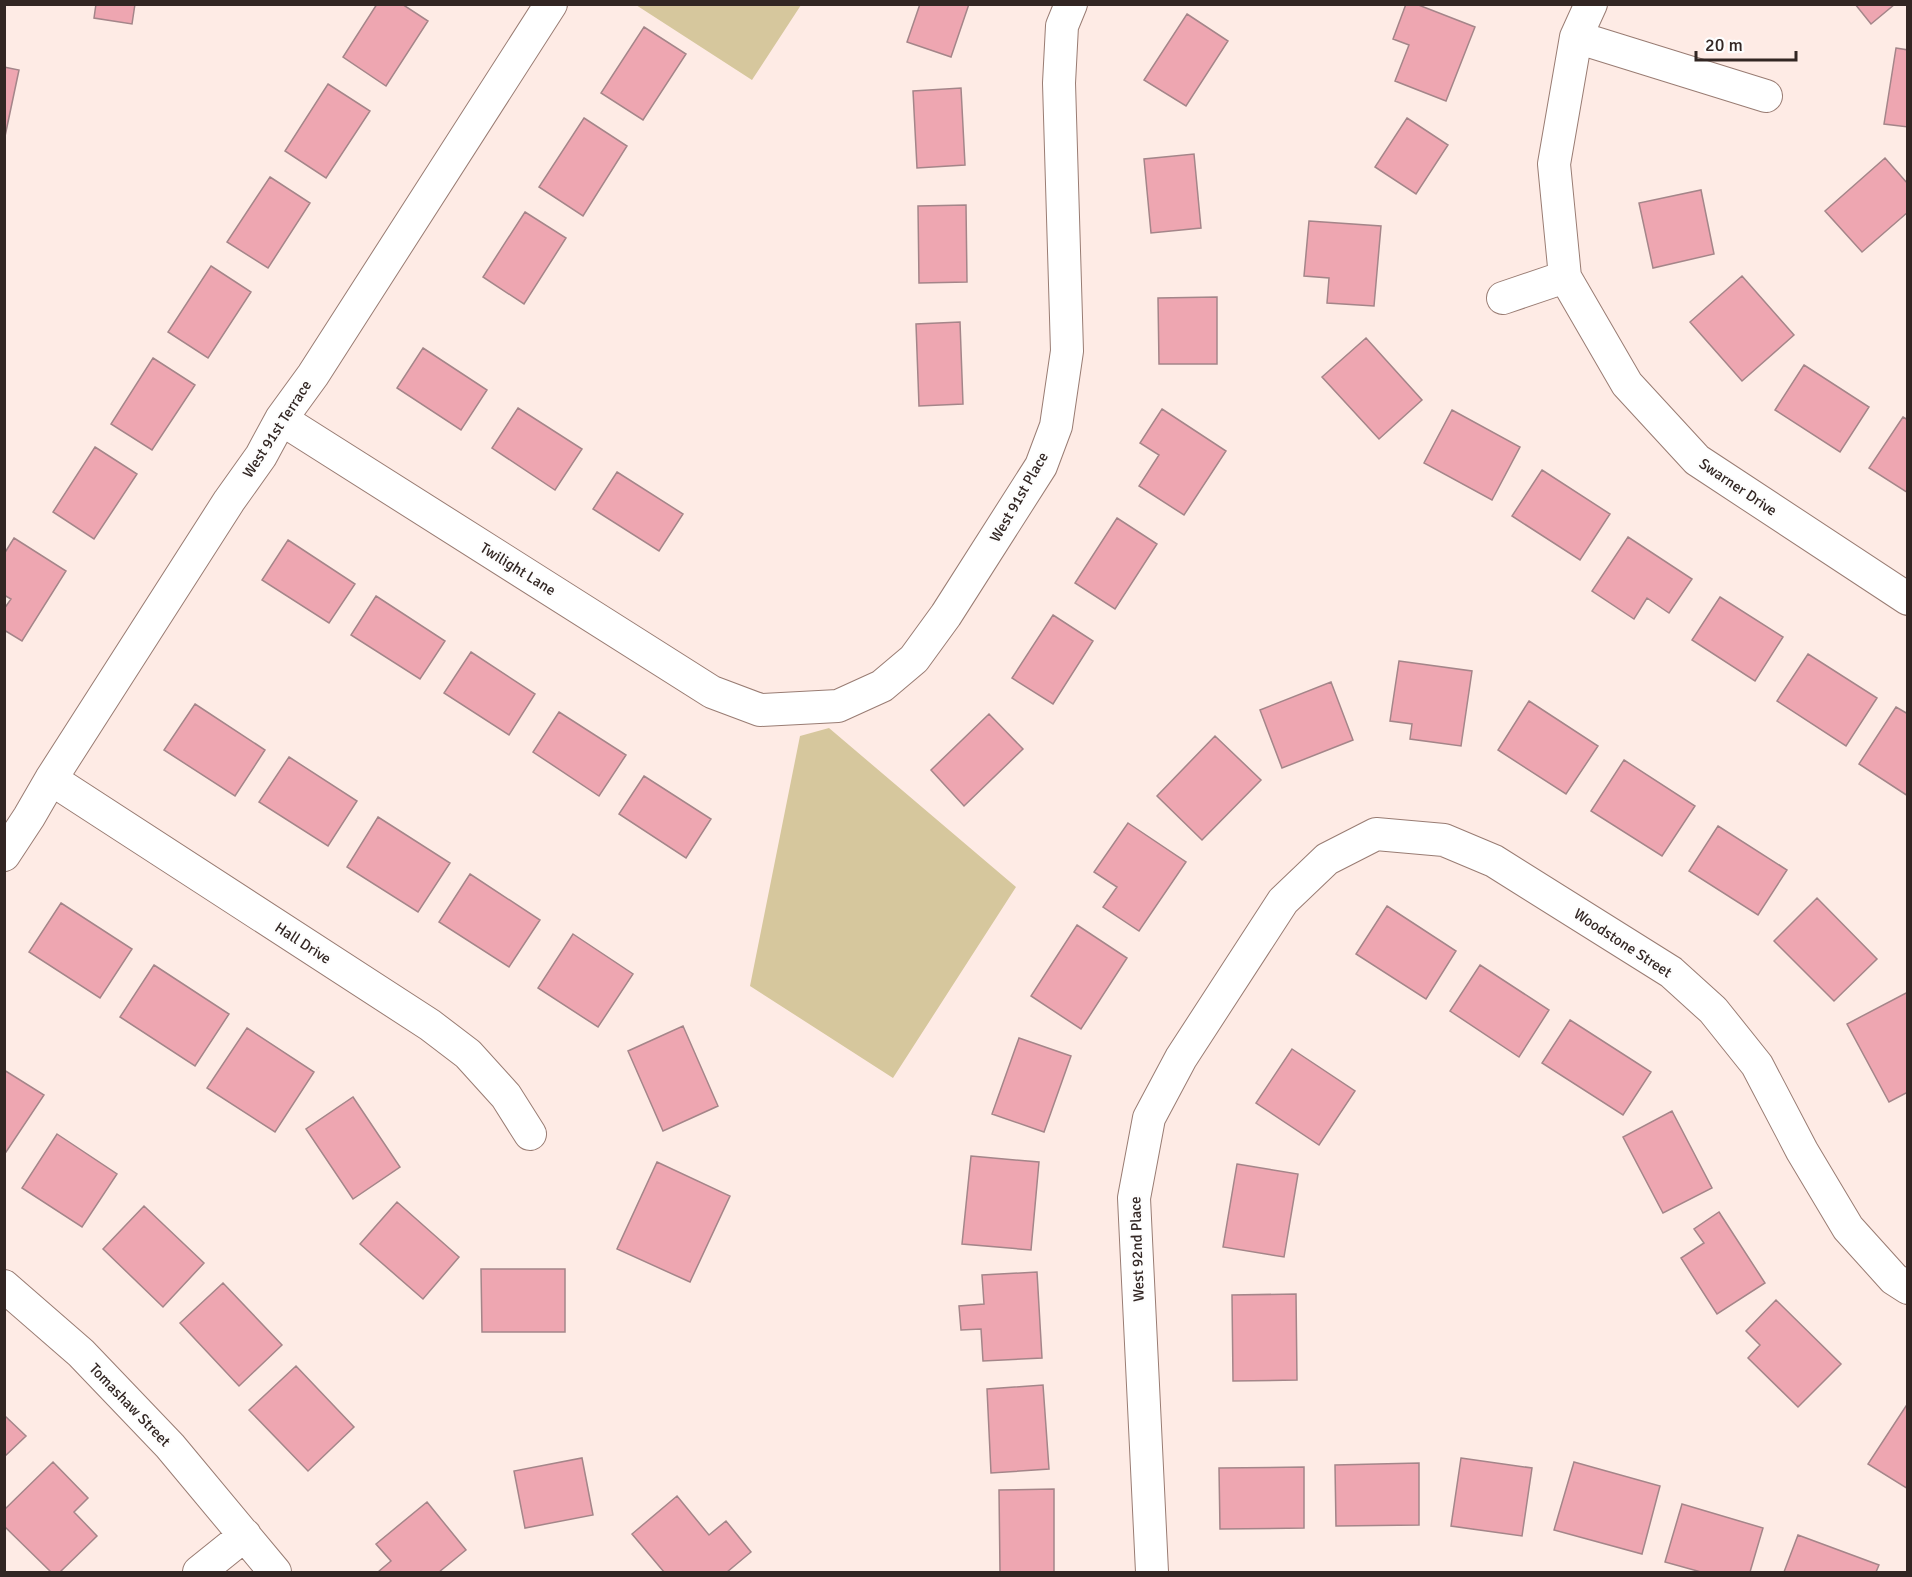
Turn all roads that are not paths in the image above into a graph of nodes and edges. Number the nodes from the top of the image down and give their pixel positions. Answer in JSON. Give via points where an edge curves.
{"nodes":[{"id":1,"x":551,"y":4,"type":"edge"},
{"id":2,"x":1071,"y":4,"type":"edge"},
{"id":3,"x":1591,"y":4,"type":"edge"},
{"id":4,"x":1576,"y":37,"type":"junction"},
{"id":5,"x":1766,"y":96,"type":"dead end"},
{"id":6,"x":1565,"y":277,"type":"junction"},
{"id":7,"x":1503,"y":298,"type":"dead end"},
{"id":8,"x":281,"y":419,"type":"junction"},
{"id":9,"x":1908,"y":599,"type":"edge"},
{"id":10,"x":760,"y":710,"type":"joint"},
{"id":11,"x":51,"y":779,"type":"junction"},
{"id":12,"x":1376,"y":834,"type":"joint"},
{"id":13,"x":4,"y":855,"type":"edge"},
{"id":14,"x":530,"y":1134,"type":"dead end"},
{"id":15,"x":4,"y":1286,"type":"edge"},
{"id":16,"x":1908,"y":1288,"type":"edge"},
{"id":17,"x":245,"y":1535,"type":"junction"},
{"id":18,"x":199,"y":1572,"type":"edge"},
{"id":19,"x":275,"y":1572,"type":"edge"},
{"id":20,"x":1152,"y":1572,"type":"edge"}],
"edges":[{"from":1,"to":8,"type":"street","name":"West 91st Terrace"},
{"from":2,"to":10,"type":"street","name":"West 91st Place","via":[[1062,26],[1059,83],[1067,351],[1056,426],[1041,466],[915,659],[882,686],[838,706]]},
{"from":3,"to":4,"type":"street","name":"Swarner Drive"},
{"from":4,"to":5,"type":"street"},
{"from":4,"to":6,"type":"street","name":"Swarner Drive","via":[[1554,164]]},
{"from":6,"to":7,"type":"street"},
{"from":6,"to":9,"type":"street","name":"Swarner Drive","via":[[1627,384],[1697,460]]},
{"from":8,"to":10,"type":"street","name":"Twilight Lane","via":[[712,692]]},
{"from":8,"to":11,"type":"street","name":"West 91st Terrace","via":[[261,456]]},
{"from":11,"to":13,"type":"street","name":"West 91st Terrace"},
{"from":11,"to":14,"type":"street","name":"Hall Drive","via":[[430,1025],[468,1054],[506,1096]]},
{"from":12,"to":16,"type":"street","name":"Woodstone Street","via":[[1444,840],[1494,861],[1671,972],[1713,1010],[1757,1065],[1848,1228],[1894,1279]]},
{"from":12,"to":20,"type":"street","name":"West 92nd Place","via":[[1326,859],[1283,901],[1182,1058],[1149,1118],[1134,1198]]},
{"from":15,"to":17,"type":"street","name":"Tomashaw Street","via":[[81,1353],[170,1446]]},
{"from":17,"to":18,"type":"street"},
{"from":17,"to":19,"type":"street","name":"Tomashaw Street"}]}
